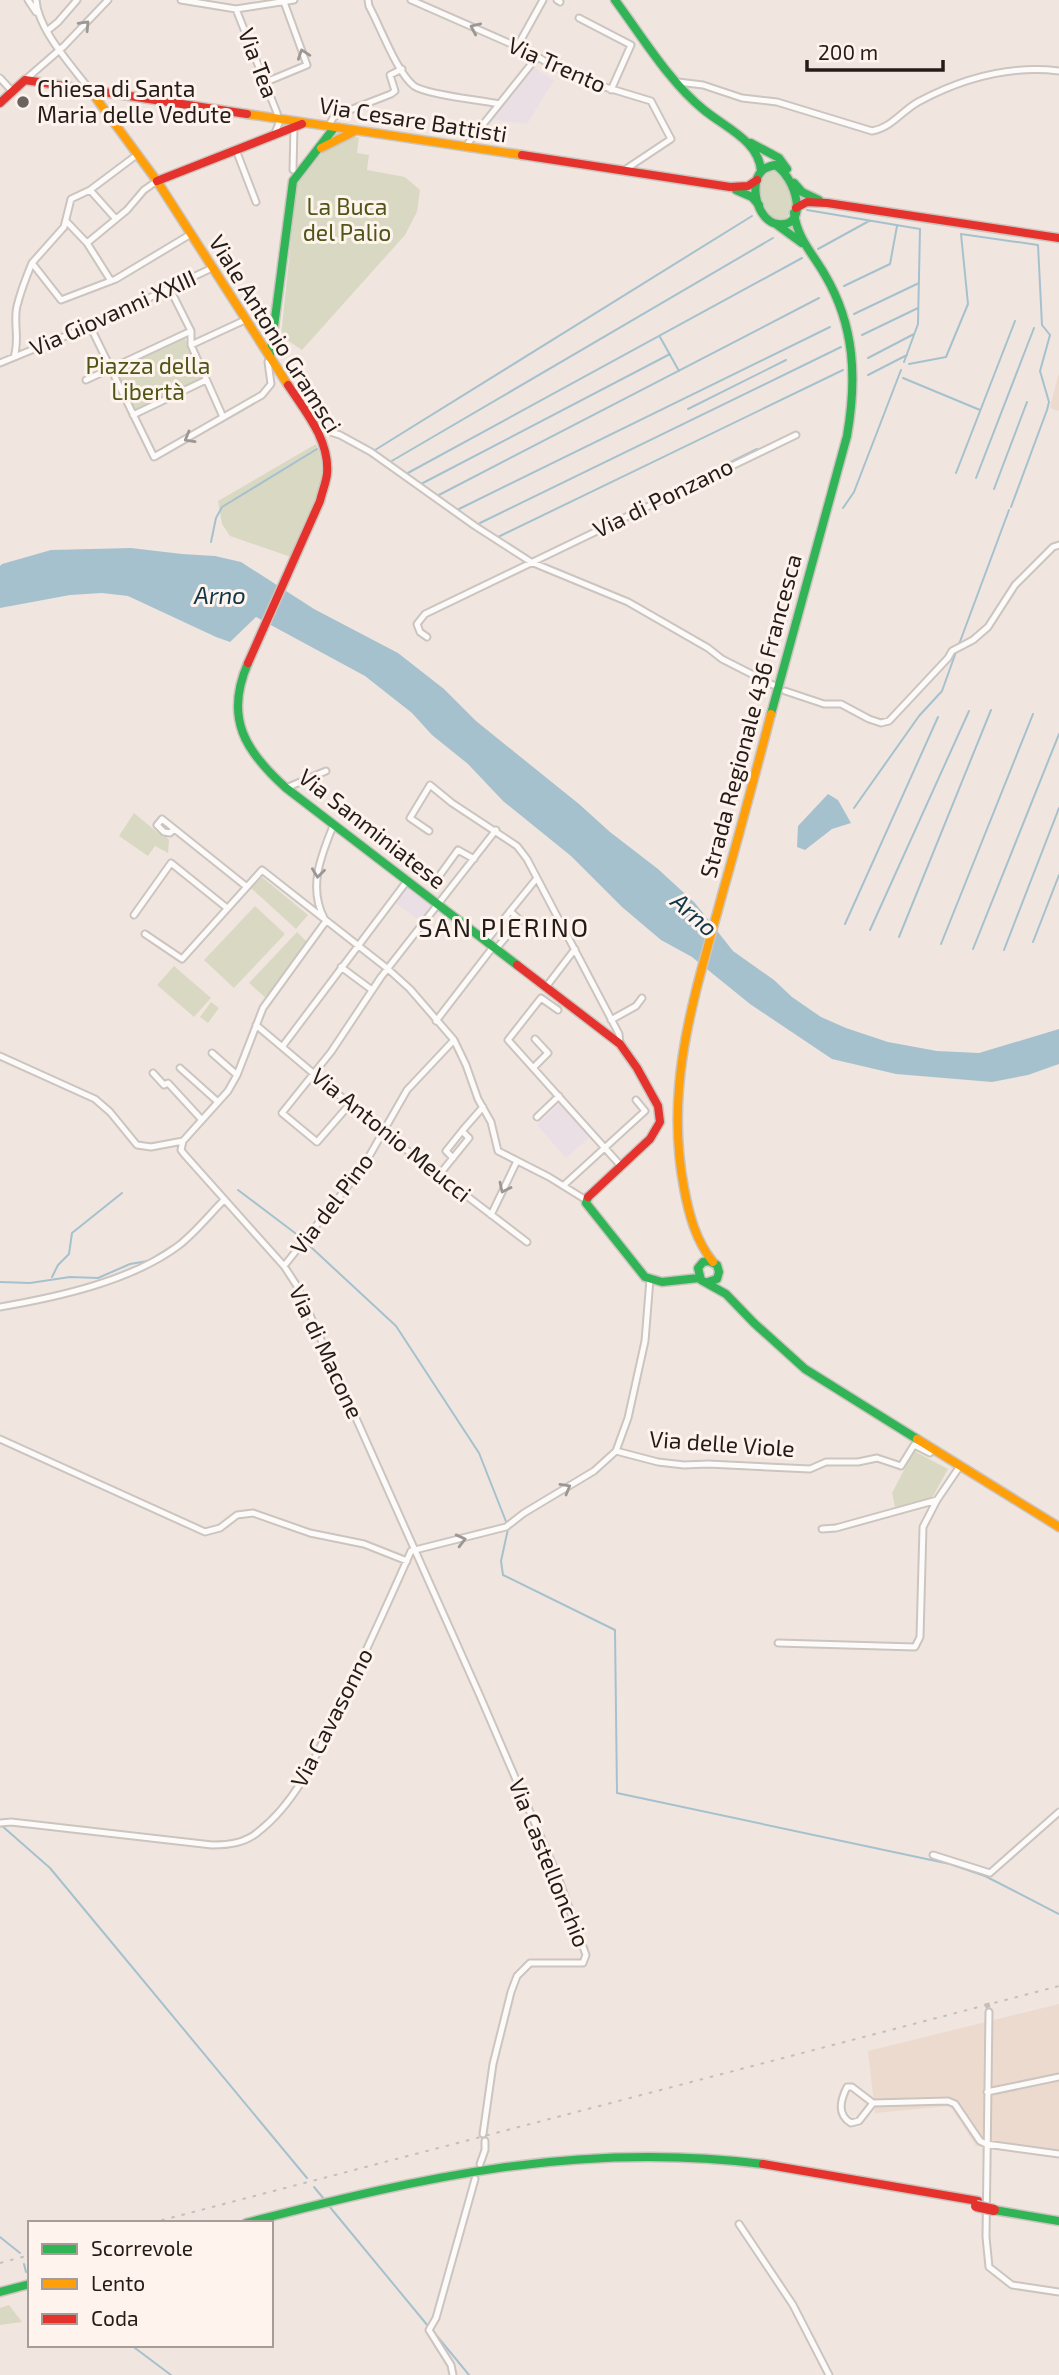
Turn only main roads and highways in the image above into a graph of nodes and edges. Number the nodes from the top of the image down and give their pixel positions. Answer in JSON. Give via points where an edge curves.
{"nodes":[{"id":1,"x":615,"y":0,"type":"edge"},
{"id":2,"x":100,"y":96,"type":"junction"},
{"id":3,"x":0,"y":103,"type":"edge"},
{"id":4,"x":304,"y":123,"type":"junction"},
{"id":5,"x":331,"y":127,"type":"junction"},
{"id":6,"x":356,"y":131,"type":"junction"},
{"id":7,"x":737,"y":135,"type":"junction"},
{"id":8,"x":316,"y":152,"type":"junction"},
{"id":9,"x":759,"y":175,"type":"junction"},
{"id":10,"x":792,"y":180,"type":"junction"},
{"id":11,"x":157,"y":181,"type":"junction"},
{"id":12,"x":730,"y":187,"type":"junction"},
{"id":13,"x":827,"y":203,"type":"junction"},
{"id":14,"x":760,"y":207,"type":"junction"},
{"id":15,"x":795,"y":211,"type":"junction"},
{"id":16,"x":775,"y":224,"type":"junction"},
{"id":17,"x":1059,"y":238,"type":"edge"},
{"id":18,"x":806,"y":246,"type":"junction"},
{"id":19,"x":270,"y":357,"type":"junction"},
{"id":20,"x":236,"y":698,"type":"joint"},
{"id":21,"x":700,"y":1245,"type":"junction"},
{"id":22,"x":713,"y":1262,"type":"junction"},
{"id":23,"x":701,"y":1273,"type":"junction"},
{"id":24,"x":719,"y":1274,"type":"junction"},
{"id":25,"x":726,"y":1294,"type":"junction"},
{"id":26,"x":1059,"y":1527,"type":"edge"},
{"id":27,"x":995,"y":2207,"type":"junction"},
{"id":28,"x":301,"y":2211,"type":"junction"},
{"id":29,"x":1059,"y":2215,"type":"edge"},
{"id":30,"x":255,"y":2221,"type":"edge"},
{"id":31,"x":273,"y":2221,"type":"edge"},
{"id":32,"x":1059,"y":2221,"type":"edge"},
{"id":33,"x":28,"y":2279,"type":"edge"},
{"id":34,"x":28,"y":2285,"type":"edge"},
{"id":35,"x":0,"y":2286,"type":"edge"},
{"id":36,"x":0,"y":2292,"type":"edge"}],
"edges":[{"from":1,"to":7,"type":"main road","via":[[677,82],[701,108]]},
{"from":2,"to":3,"type":"main road","name":"Via Cesare Battisti","via":[[90,90],[25,80]]},
{"from":2,"to":4,"type":"main road","name":"Via Cesare Battisti"},
{"from":2,"to":11,"type":"main road","name":"Viale Antonio Gramsci"},
{"from":4,"to":5,"type":"main road","name":"Via Cesare Battisti"},
{"from":4,"to":11,"type":"main road"},
{"from":5,"to":6,"type":"main road","name":"Via Cesare Battisti"},
{"from":5,"to":8,"type":"main road"},
{"from":6,"to":8,"type":"main road"},
{"from":6,"to":12,"type":"main road","name":"Via Cesare Battisti"},
{"from":7,"to":9,"type":"main road","via":[[757,152]]},
{"from":7,"to":10,"type":"main road","via":[[782,160]]},
{"from":8,"to":19,"type":"main road","via":[[293,181]]},
{"from":9,"to":10,"type":"main road","name":"Via Cesare Battisti","via":[[775,165]]},
{"from":9,"to":12,"type":"main road","name":"Via Cesare Battisti","via":[[748,186]]},
{"from":9,"to":14,"type":"main road","via":[[756,192]]},
{"from":10,"to":13,"type":"main road","name":"Via Cesare Battisti","via":[[806,195]]},
{"from":10,"to":15,"type":"main road"},
{"from":11,"to":19,"type":"main road","name":"Viale Antonio Gramsci"},
{"from":12,"to":14,"type":"main road","name":"Via Cesare Battisti","via":[[752,197]]},
{"from":13,"to":15,"type":"main road","name":"Via Cesare Battisti","via":[[807,202]]},
{"from":13,"to":17,"type":"main road","name":"Via Cesare Battisti"},
{"from":14,"to":16,"type":"main road","name":"Via Cesare Battisti"},
{"from":15,"to":16,"type":"main road","name":"Via Cesare Battisti","via":[[787,223]]},
{"from":15,"to":18,"type":"main road","via":[[797,230]]},
{"from":16,"to":18,"type":"main road"},
{"from":18,"to":21,"type":"main road","name":"Strada Regionale 436 Francesca","via":[[844,313],[853,354],[855,397],[683,1043],[675,1117],[679,1157]]},
{"from":19,"to":20,"type":"main road","name":"Viale Antonio Gramsci","via":[[315,427],[325,453],[326,483]]},
{"from":20,"to":23,"type":"main road","name":"Via Sanminiatese","via":[[244,738],[256,758],[286,788],[621,1044],[638,1068],[660,1122],[655,1135],[586,1200],[642,1274],[662,1282]]},
{"from":21,"to":22,"type":"main road","name":"Strada Regionale 436 Francesca"},
{"from":21,"to":23,"type":"main road","name":"Strada Regionale 436 Francesca"},
{"from":22,"to":23,"type":"main road","via":[[705,1261]]},
{"from":22,"to":24,"type":"main road","name":"Strada Regionale 436 Francesca"},
{"from":23,"to":24,"type":"main road","via":[[715,1280]]},
{"from":23,"to":25,"type":"main road","name":"Strada Regionale 436 Francesca"},
{"from":24,"to":25,"type":"main road","name":"Strada Regionale 436 Francesca"},
{"from":25,"to":26,"type":"main road","name":"Strada Regionale 436 Francesca","via":[[805,1369]]},
{"from":27,"to":28,"type":"main road","bridge":true,"via":[[777,2172],[653,2162],[521,2168]]},
{"from":27,"to":29,"type":"main road"},
{"from":27,"to":32,"type":"main road"},
{"from":28,"to":30,"type":"main road"},
{"from":28,"to":31,"type":"main road"},
{"from":33,"to":35,"type":"main road"},
{"from":34,"to":36,"type":"main road"}]}
